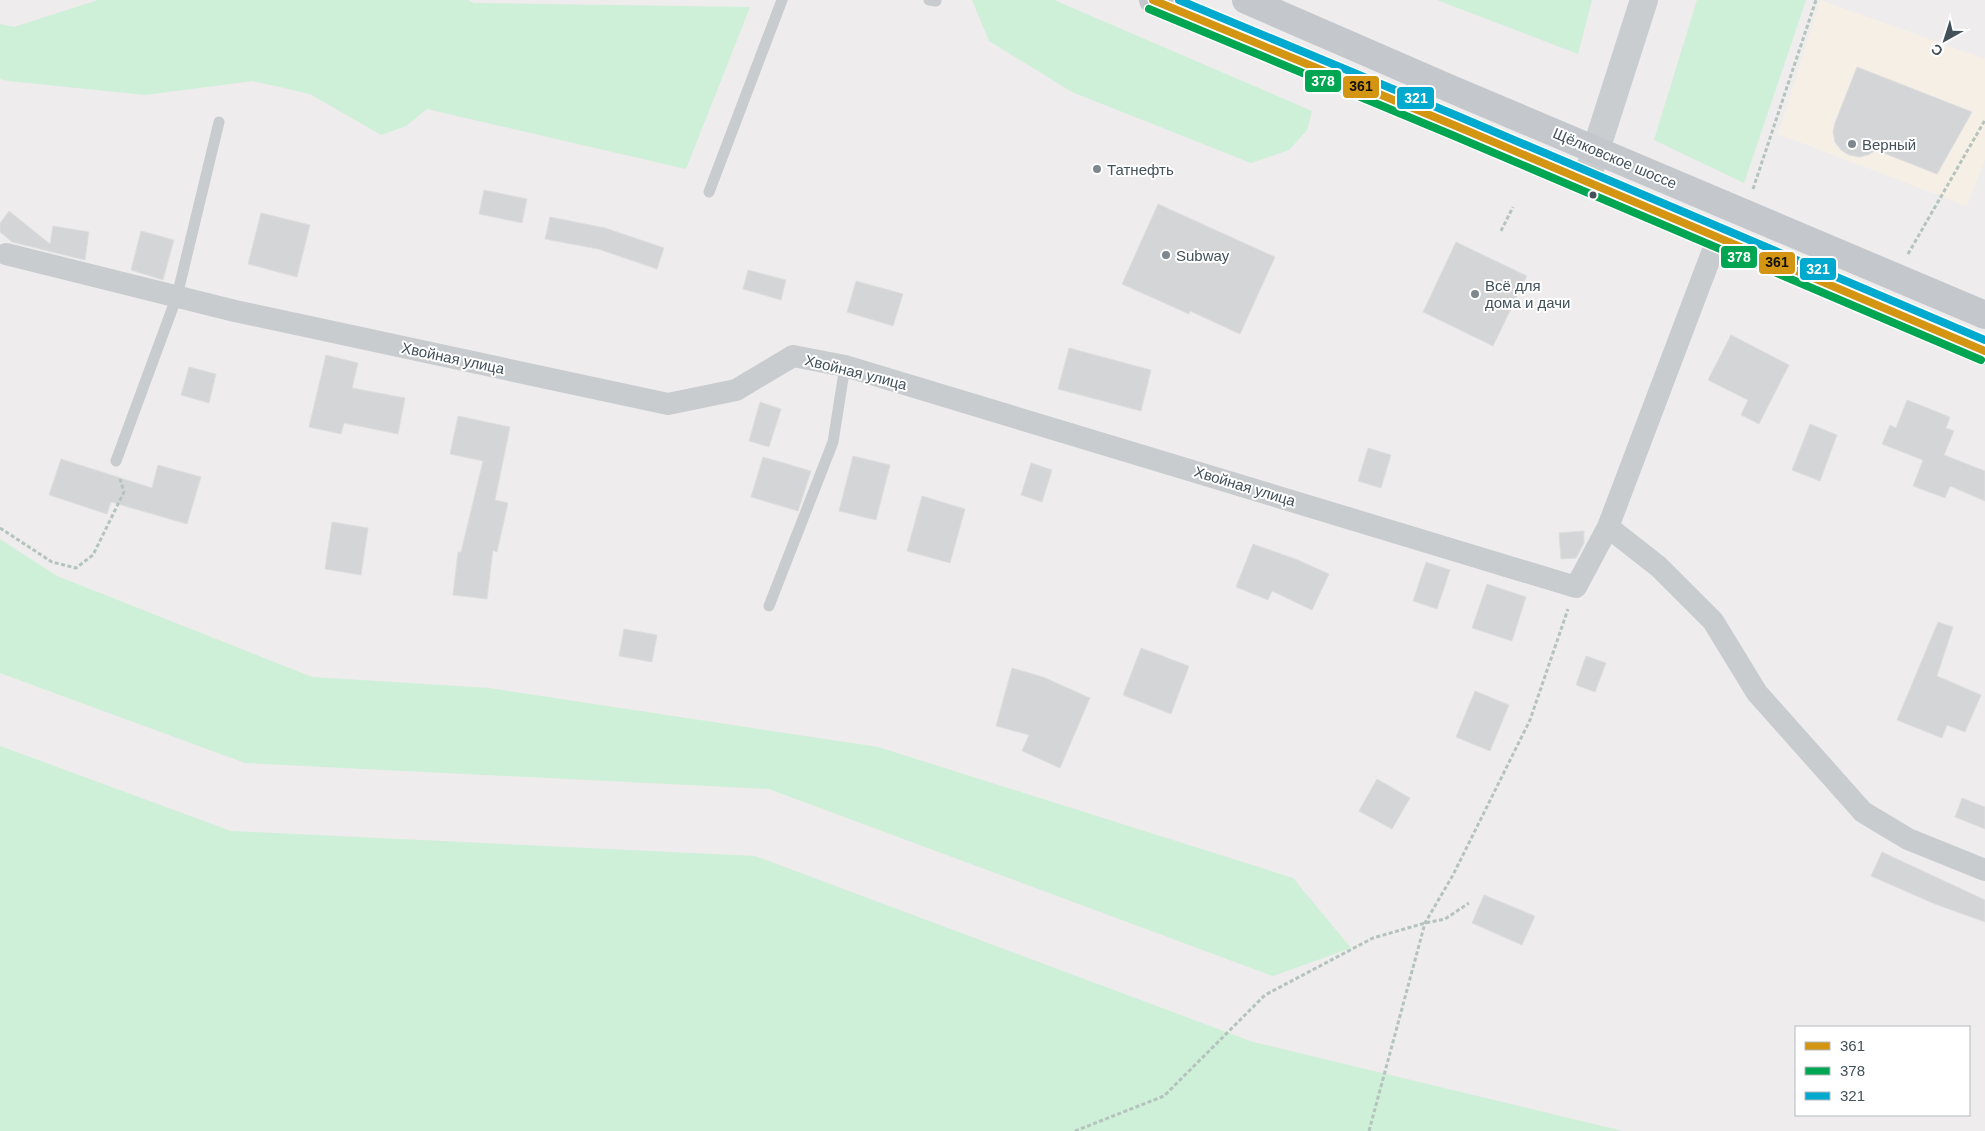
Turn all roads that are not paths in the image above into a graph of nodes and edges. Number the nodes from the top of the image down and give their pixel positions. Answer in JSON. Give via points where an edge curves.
{"nodes":[{"id":1,"x":782,"y":0,"type":"edge"},
{"id":2,"x":1153,"y":0,"type":"edge"},
{"id":3,"x":1246,"y":0,"type":"edge"},
{"id":4,"x":1644,"y":0,"type":"edge"},
{"id":5,"x":218,"y":122,"type":"dead end"},
{"id":6,"x":1597,"y":150,"type":"junction"},
{"id":7,"x":1586,"y":181,"type":"junction"},
{"id":8,"x":709,"y":192,"type":"dead end"},
{"id":9,"x":1718,"y":237,"type":"junction"},
{"id":10,"x":3,"y":252,"type":"edge"},
{"id":11,"x":177,"y":296,"type":"junction"},
{"id":12,"x":1985,"y":315,"type":"edge"},
{"id":13,"x":1985,"y":351,"type":"edge"},
{"id":14,"x":845,"y":366,"type":"junction"},
{"id":15,"x":116,"y":461,"type":"road end"},
{"id":16,"x":1608,"y":527,"type":"junction"},
{"id":17,"x":768,"y":606,"type":"dead end"},
{"id":18,"x":1985,"y":870,"type":"edge"}],
"edges":[{"from":1,"to":8,"type":"lane"},
{"from":2,"to":7,"type":"main road"},
{"from":3,"to":6,"type":"main road","name":"Щёлковское шоссе"},
{"from":4,"to":6,"type":"street"},
{"from":5,"to":11,"type":"lane"},
{"from":6,"to":7,"type":"street"},
{"from":6,"to":12,"type":"main road","name":"Щёлковское шоссе"},
{"from":7,"to":9,"type":"main road"},
{"from":9,"to":13,"type":"main road"},
{"from":9,"to":16,"type":"street","via":[[1646,416]]},
{"from":10,"to":11,"type":"street","name":"Хвойная улица"},
{"from":11,"to":14,"type":"street","name":"Хвойная улица","via":[[668,404],[736,390],[793,356]]},
{"from":11,"to":15,"type":"lane"},
{"from":14,"to":16,"type":"street","name":"Хвойная улица","via":[[1576,587]]},
{"from":14,"to":17,"type":"lane","via":[[833,442]]},
{"from":16,"to":18,"type":"street","via":[[1659,568],[1713,621],[1758,693],[1863,812],[1908,839]]}]}
